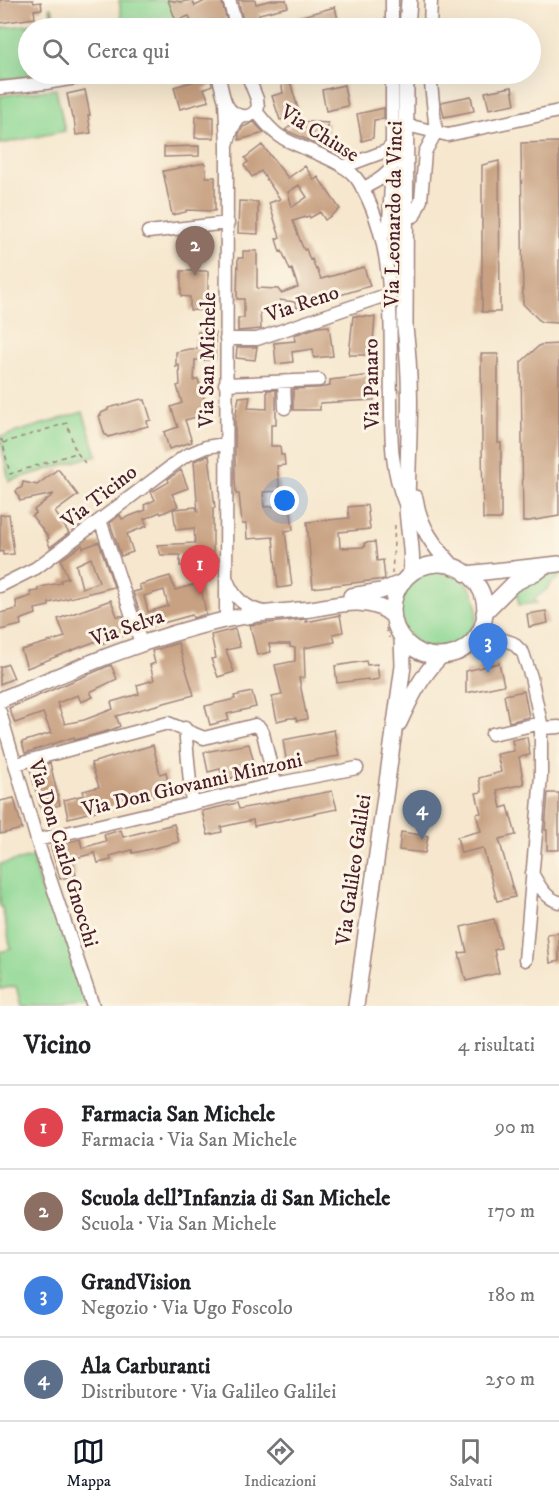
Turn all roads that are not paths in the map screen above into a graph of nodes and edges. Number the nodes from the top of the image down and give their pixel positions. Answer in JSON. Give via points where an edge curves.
{"nodes":[{"id":1,"x":229,"y":0,"type":"edge"},
{"id":2,"x":392,"y":0,"type":"edge"},
{"id":3,"x":409,"y":0,"type":"edge"},
{"id":4,"x":414,"y":0,"type":"edge"},
{"id":5,"x":431,"y":0,"type":"edge"},
{"id":6,"x":234,"y":18,"type":"edge"},
{"id":7,"x":392,"y":18,"type":"edge"},
{"id":8,"x":408,"y":18,"type":"edge"},
{"id":9,"x":415,"y":18,"type":"edge"},
{"id":10,"x":430,"y":18,"type":"edge"},
{"id":11,"x":37,"y":84,"type":"edge"},
{"id":12,"x":221,"y":84,"type":"edge"},
{"id":13,"x":251,"y":84,"type":"edge"},
{"id":14,"x":392,"y":84,"type":"edge"},
{"id":15,"x":407,"y":84,"type":"edge"},
{"id":16,"x":414,"y":84,"type":"edge"},
{"id":17,"x":431,"y":84,"type":"edge"},
{"id":18,"x":0,"y":88,"type":"edge"},
{"id":19,"x":225,"y":98,"type":"junction"},
{"id":20,"x":256,"y":111,"type":"junction"},
{"id":21,"x":559,"y":111,"type":"edge"},
{"id":22,"x":243,"y":116,"type":"junction"},
{"id":23,"x":410,"y":132,"type":"junction"},
{"id":24,"x":436,"y":132,"type":"junction"},
{"id":25,"x":228,"y":145,"type":"junction"},
{"id":26,"x":343,"y":167,"type":"junction"},
{"id":27,"x":392,"y":183,"type":"dead end"},
{"id":28,"x":362,"y":188,"type":"junction"},
{"id":29,"x":414,"y":216,"type":"junction"},
{"id":30,"x":228,"y":224,"type":"junction"},
{"id":31,"x":148,"y":232,"type":"dead end"},
{"id":32,"x":382,"y":237,"type":"junction"},
{"id":33,"x":388,"y":294,"type":"junction"},
{"id":34,"x":226,"y":339,"type":"junction"},
{"id":35,"x":409,"y":355,"type":"junction"},
{"id":36,"x":319,"y":380,"type":"dead end"},
{"id":37,"x":284,"y":382,"type":"junction"},
{"id":38,"x":225,"y":384,"type":"junction"},
{"id":39,"x":285,"y":408,"type":"dead end"},
{"id":40,"x":225,"y":444,"type":"junction"},
{"id":41,"x":410,"y":450,"type":"junction"},
{"id":42,"x":407,"y":507,"type":"junction"},
{"id":43,"x":100,"y":520,"type":"junction"},
{"id":44,"x":553,"y":565,"type":"edge"},
{"id":45,"x":460,"y":570,"type":"junction"},
{"id":46,"x":226,"y":576,"type":"junction"},
{"id":47,"x":401,"y":578,"type":"junction"},
{"id":48,"x":0,"y":586,"type":"edge"},
{"id":49,"x":269,"y":612,"type":"junction"},
{"id":50,"x":483,"y":619,"type":"junction"},
{"id":51,"x":226,"y":620,"type":"junction"},
{"id":52,"x":390,"y":621,"type":"junction"},
{"id":53,"x":492,"y":636,"type":"junction"},
{"id":54,"x":396,"y":639,"type":"junction"},
{"id":55,"x":141,"y":643,"type":"junction"},
{"id":56,"x":475,"y":644,"type":"junction"},
{"id":57,"x":443,"y":660,"type":"junction"},
{"id":58,"x":0,"y":700,"type":"edge"},
{"id":59,"x":0,"y":712,"type":"edge"},
{"id":60,"x":541,"y":726,"type":"junction"},
{"id":61,"x":559,"y":727,"type":"edge"},
{"id":62,"x":185,"y":728,"type":"junction"},
{"id":63,"x":492,"y":734,"type":"dead end"},
{"id":64,"x":392,"y":740,"type":"junction"},
{"id":65,"x":16,"y":764,"type":"junction"},
{"id":66,"x":357,"y":768,"type":"dead end"},
{"id":67,"x":275,"y":784,"type":"junction"},
{"id":68,"x":192,"y":804,"type":"junction"},
{"id":69,"x":37,"y":840,"type":"junction"},
{"id":70,"x":532,"y":873,"type":"junction"},
{"id":71,"x":559,"y":902,"type":"edge"},
{"id":72,"x":525,"y":960,"type":"dead end"},
{"id":73,"x":93,"y":1006,"type":"edge"},
{"id":74,"x":356,"y":1006,"type":"edge"}],
"edges":[{"from":1,"to":6,"type":"street"},
{"from":2,"to":7,"type":"street"},
{"from":3,"to":8,"type":"main road"},
{"from":4,"to":9,"type":"main road"},
{"from":5,"to":10,"type":"street"},
{"from":11,"to":18,"type":"street"},
{"from":12,"to":19,"type":"street","name":"Via San Michele"},
{"from":13,"to":20,"type":"street","via":[[258,103]]},
{"from":14,"to":26,"type":"street","via":[[392,145],[386,151]]},
{"from":15,"to":23,"type":"main road","name":"Via Leonardo da Vinci"},
{"from":16,"to":23,"type":"main road","name":"Via Leonardo da Vinci"},
{"from":17,"to":24,"type":"street"},
{"from":19,"to":22,"type":"street","via":[[230,111]]},
{"from":19,"to":25,"type":"street","name":"Via San Michele"},
{"from":20,"to":22,"type":"street"},
{"from":20,"to":26,"type":"street","name":"Via Chiuse","via":[[281,137]]},
{"from":21,"to":24,"type":"street","via":[[448,135]]},
{"from":22,"to":25,"type":"street","name":"Via San Michele","via":[[232,128]]},
{"from":23,"to":24,"type":"street"},
{"from":23,"to":28,"type":"street","via":[[391,170],[380,181]]},
{"from":23,"to":29,"type":"main road","name":"Via Leonardo da Vinci"},
{"from":23,"to":35,"type":"main road","name":"Via Leonardo da Vinci","via":[[405,328]]},
{"from":24,"to":29,"type":"street","via":[[425,152],[421,200]]},
{"from":25,"to":30,"type":"street","name":"Via San Michele"},
{"from":26,"to":28,"type":"street","name":"Via Chiuse"},
{"from":27,"to":32,"type":"street","via":[[389,223]]},
{"from":28,"to":32,"type":"street","name":"Via Panaro"},
{"from":29,"to":35,"type":"main road","name":"Via Leonardo da Vinci"},
{"from":30,"to":31,"type":"street"},
{"from":30,"to":34,"type":"street","name":"Via San Michele"},
{"from":32,"to":33,"type":"street","name":"Via Panaro"},
{"from":33,"to":34,"type":"street","name":"Via Reno","via":[[257,339]]},
{"from":33,"to":42,"type":"street","name":"Via Panaro","via":[[392,457]]},
{"from":34,"to":38,"type":"street","name":"Via San Michele"},
{"from":35,"to":41,"type":"main road","name":"Via Leonardo da Vinci"},
{"from":36,"to":37,"type":"street"},
{"from":37,"to":38,"type":"street"},
{"from":37,"to":39,"type":"street"},
{"from":38,"to":40,"type":"street","name":"Via San Michele"},
{"from":40,"to":43,"type":"street","name":"Via Ticino","via":[[185,456]]},
{"from":40,"to":46,"type":"street","name":"Via San Michele"},
{"from":41,"to":42,"type":"main road","name":"Via Leonardo da Vinci"},
{"from":41,"to":45,"type":"main road","name":"Via Leonardo da Vinci","via":[[422,526],[433,544]]},
{"from":42,"to":47,"type":"main road","name":"Via Leonardo da Vinci","via":[[412,549]]},
{"from":43,"to":48,"type":"street","name":"Via Ticino","via":[[36,568]]},
{"from":43,"to":55,"type":"street"},
{"from":44,"to":45,"type":"main road"},
{"from":44,"to":50,"type":"main road","via":[[513,584]]},
{"from":45,"to":47,"type":"main road","name":"Via Selva","via":[[429,566]]},
{"from":45,"to":50,"type":"main road","name":"Via Leonardo da Vinci","via":[[479,588]]},
{"from":46,"to":49,"type":"street","name":"Via San Michele","via":[[246,606]]},
{"from":46,"to":51,"type":"street","name":"Via San Michele"},
{"from":47,"to":49,"type":"main road","name":"Via Selva","via":[[381,591],[299,603]]},
{"from":47,"to":52,"type":"main road","name":"Via Leonardo da Vinci"},
{"from":49,"to":51,"type":"main road","name":"Via Selva"},
{"from":49,"to":52,"type":"main road","name":"Via Selva","via":[[366,603],[381,607]]},
{"from":50,"to":53,"type":"street"},
{"from":50,"to":56,"type":"main road"},
{"from":51,"to":55,"type":"main road","name":"Via Selva"},
{"from":52,"to":54,"type":"main road"},
{"from":53,"to":56,"type":"street"},
{"from":53,"to":60,"type":"street","via":[[513,643],[523,653]]},
{"from":54,"to":57,"type":"main road"},
{"from":54,"to":64,"type":"main road","name":"Via Galileo Galilei","via":[[402,666]]},
{"from":55,"to":58,"type":"main road","name":"Via Selva"},
{"from":56,"to":57,"type":"main road"},
{"from":57,"to":64,"type":"main road","name":"Via Galileo Galilei","via":[[428,670],[412,694]]},
{"from":59,"to":65,"type":"street","name":"Via Don Carlo Gnocchi"},
{"from":60,"to":61,"type":"street"},
{"from":60,"to":63,"type":"street"},
{"from":60,"to":70,"type":"street","via":[[542,776]]},
{"from":62,"to":65,"type":"street","via":[[168,723]]},
{"from":62,"to":67,"type":"street","via":[[204,738],[252,725],[260,728]]},
{"from":62,"to":68,"type":"street"},
{"from":64,"to":74,"type":"main road","name":"Via Galileo Galilei"},
{"from":65,"to":69,"type":"street","name":"Via Don Carlo Gnocchi"},
{"from":66,"to":67,"type":"street","name":"Via Don Giovanni Minzoni"},
{"from":67,"to":68,"type":"street","name":"Via Don Giovanni Minzoni"},
{"from":68,"to":69,"type":"street","name":"Via Don Giovanni Minzoni"},
{"from":69,"to":73,"type":"street","name":"Via Don Carlo Gnocchi"},
{"from":70,"to":71,"type":"street","via":[[545,893]]},
{"from":70,"to":72,"type":"street"}]}
